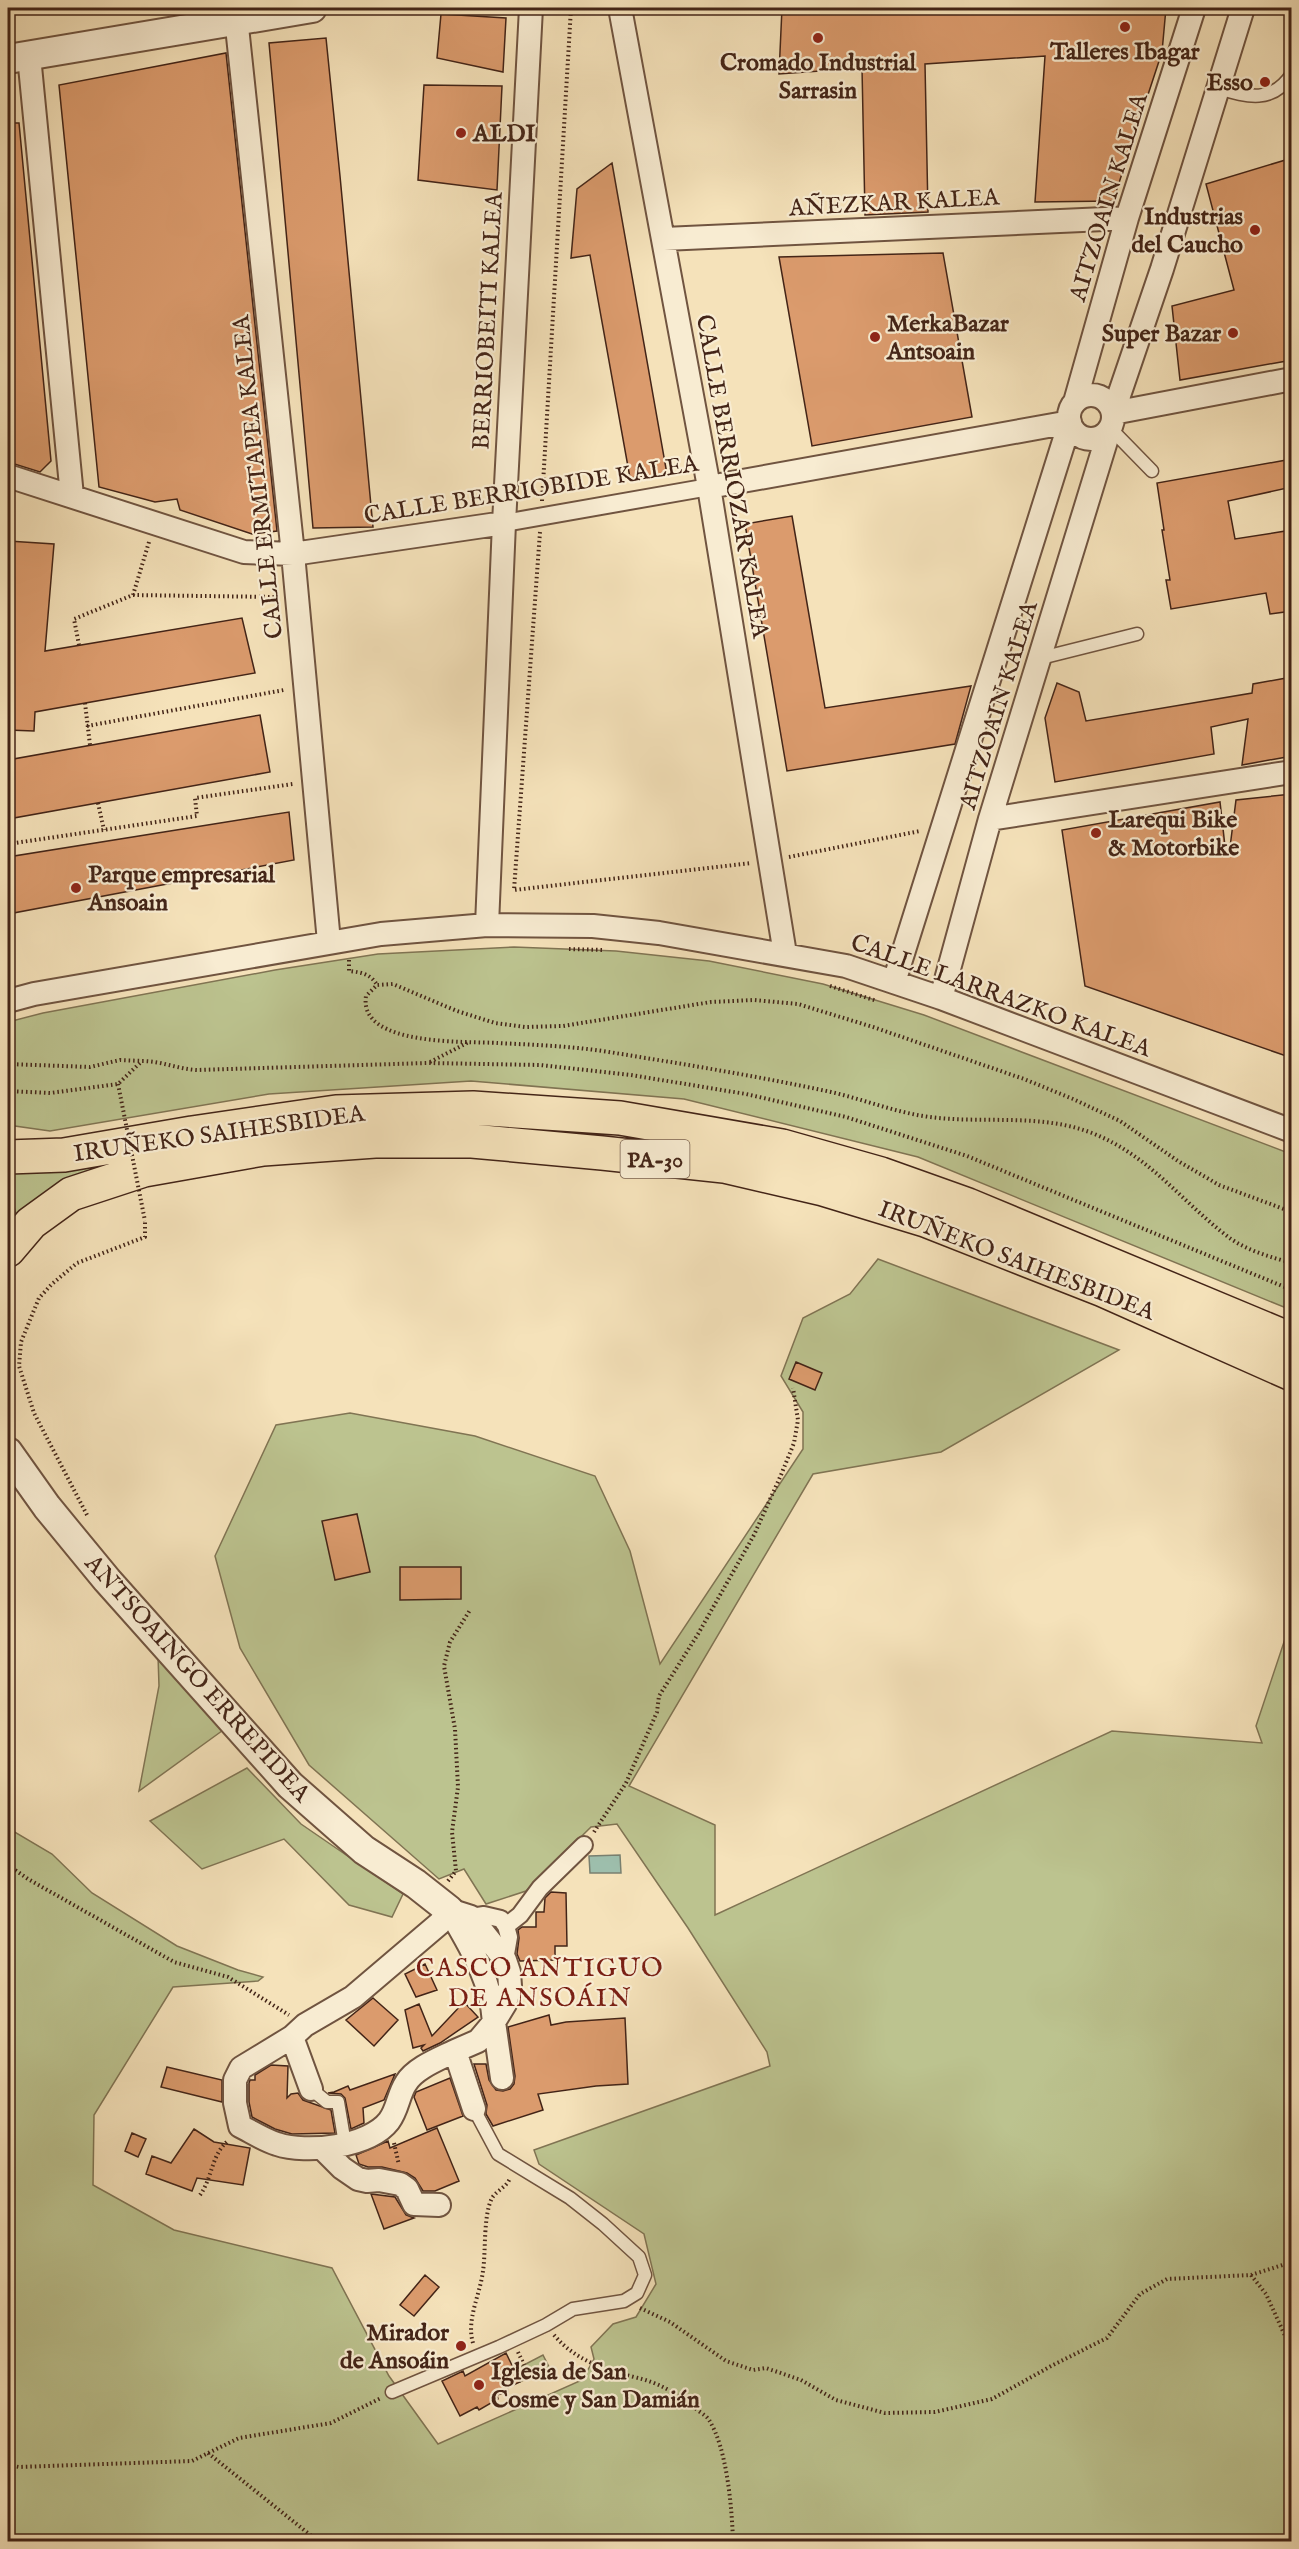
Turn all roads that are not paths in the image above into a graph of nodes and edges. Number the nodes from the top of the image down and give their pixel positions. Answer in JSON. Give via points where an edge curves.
{"nodes":[{"id":1,"x":197,"y":8,"type":"edge"},
{"id":2,"x":312,"y":8,"type":"edge"},
{"id":3,"x":531,"y":8,"type":"edge"},
{"id":4,"x":620,"y":8,"type":"edge"},
{"id":5,"x":1194,"y":8,"type":"edge"},
{"id":6,"x":1244,"y":8,"type":"edge"},
{"id":7,"x":235,"y":14,"type":"edge"},
{"id":8,"x":15,"y":52,"type":"edge"},
{"id":9,"x":1292,"y":74,"type":"edge"},
{"id":10,"x":1219,"y":88,"type":"junction"},
{"id":11,"x":1127,"y":218,"type":"junction"},
{"id":12,"x":664,"y":239,"type":"junction"},
{"id":13,"x":1292,"y":379,"type":"edge"},
{"id":14,"x":1072,"y":412,"type":"junction"},
{"id":15,"x":1112,"y":421,"type":"junction"},
{"id":16,"x":1152,"y":471,"type":"dead end"},
{"id":17,"x":8,"y":476,"type":"edge"},
{"id":18,"x":709,"y":487,"type":"junction"},
{"id":19,"x":72,"y":496,"type":"junction"},
{"id":20,"x":504,"y":523,"type":"junction"},
{"id":21,"x":293,"y":554,"type":"junction"},
{"id":22,"x":1137,"y":634,"type":"dead end"},
{"id":23,"x":1041,"y":658,"type":"junction"},
{"id":24,"x":1292,"y":772,"type":"edge"},
{"id":25,"x":990,"y":819,"type":"junction"},
{"id":26,"x":487,"y":925,"type":"junction"},
{"id":27,"x":336,"y":951,"type":"junction"},
{"id":28,"x":785,"y":954,"type":"junction"},
{"id":29,"x":894,"y":982,"type":"junction"},
{"id":30,"x":940,"y":998,"type":"junction"},
{"id":31,"x":8,"y":1001,"type":"edge"},
{"id":32,"x":1292,"y":1131,"type":"edge"},
{"id":33,"x":8,"y":1157,"type":"edge"},
{"id":34,"x":8,"y":1250,"type":"edge"},
{"id":35,"x":1292,"y":1340,"type":"edge"},
{"id":36,"x":1292,"y":1374,"type":"edge"},
{"id":37,"x":8,"y":1444,"type":"edge"},
{"id":38,"x":15,"y":1462,"type":"edge"},
{"id":39,"x":584,"y":1845,"type":"road end"},
{"id":40,"x":452,"y":1909,"type":"junction"},
{"id":41,"x":506,"y":1926,"type":"junction"},
{"id":42,"x":505,"y":1960,"type":"junction"},
{"id":43,"x":494,"y":2022,"type":"junction"},
{"id":44,"x":298,"y":2031,"type":"junction"},
{"id":45,"x":455,"y":2051,"type":"junction"},
{"id":46,"x":502,"y":2078,"type":"dead end"},
{"id":47,"x":311,"y":2089,"type":"joint"},
{"id":48,"x":474,"y":2109,"type":"joint"},
{"id":49,"x":348,"y":2142,"type":"junction"},
{"id":50,"x":323,"y":2149,"type":"junction"},
{"id":51,"x":439,"y":2205,"type":"dead end"},
{"id":52,"x":392,"y":2392,"type":"road end"}],
"edges":[{"from":1,"to":8,"type":"street"},
{"from":2,"to":7,"type":"street"},
{"from":3,"to":20,"type":"street","name":"BERRIOBEITI KALEA"},
{"from":4,"to":12,"type":"street","name":"CALLE BERRIOZAR KALEA"},
{"from":5,"to":11,"type":"street","name":"AITZOAIN KALEA"},
{"from":6,"to":10,"type":"street","name":"AITZOAIN KALEA"},
{"from":7,"to":8,"type":"street"},
{"from":7,"to":21,"type":"street","name":"CALLE ERMITAPEA KALEA"},
{"from":8,"to":19,"type":"street"},
{"from":9,"to":10,"type":"lane","via":[[1269,95],[1245,96]]},
{"from":10,"to":15,"type":"street","name":"AITZOAIN KALEA"},
{"from":11,"to":12,"type":"street","name":"AÑEZKAR KALEA"},
{"from":11,"to":14,"type":"street","name":"AITZOAIN KALEA"},
{"from":12,"to":18,"type":"street","name":"CALLE BERRIOZAR KALEA"},
{"from":13,"to":15,"type":"street"},
{"from":14,"to":15,"type":"street","via":[[1080,397],[1094,395],[1107,401]]},
{"from":14,"to":15,"type":"street","via":[[1073,428],[1084,438],[1099,437]]},
{"from":14,"to":18,"type":"street","name":"CALLE BERRIOBIDE KALEA"},
{"from":14,"to":29,"type":"street","name":"AITZOAIN KALEA"},
{"from":15,"to":16,"type":"lane"},
{"from":15,"to":23,"type":"street","name":"AITZOAIN KALEA"},
{"from":17,"to":19,"type":"street","name":"CALLE BERRIOBIDE KALEA"},
{"from":18,"to":20,"type":"street","name":"CALLE BERRIOBIDE KALEA"},
{"from":18,"to":28,"type":"street","name":"CALLE BERRIOZAR KALEA"},
{"from":19,"to":21,"type":"street","name":"CALLE BERRIOBIDE KALEA","via":[[244,552]]},
{"from":20,"to":21,"type":"street","name":"CALLE BERRIOBIDE KALEA"},
{"from":20,"to":26,"type":"street","name":"BERRIOBEITI KALEA"},
{"from":21,"to":27,"type":"street","name":"CALLE ERMITAPEA KALEA"},
{"from":22,"to":23,"type":"lane"},
{"from":23,"to":25,"type":"street","name":"AITZOAIN KALEA"},
{"from":24,"to":25,"type":"street"},
{"from":25,"to":30,"type":"street","name":"AITZOAIN KALEA"},
{"from":26,"to":27,"type":"street","name":"CALLE LARRAZKO KALEA","via":[[381,934]]},
{"from":26,"to":28,"type":"street","name":"CALLE LARRAZKO KALEA","via":[[593,926]]},
{"from":27,"to":31,"type":"street","name":"CALLE LARRAZKO KALEA","via":[[245,956]]},
{"from":28,"to":29,"type":"street","name":"CALLE LARRAZKO KALEA","via":[[846,966]]},
{"from":29,"to":30,"type":"street","name":"CALLE LARRAZKO KALEA"},
{"from":30,"to":32,"type":"street","name":"CALLE LARRAZKO KALEA"},
{"from":33,"to":35,"type":"highway","name":"IRUÑEKO SAIHESBIDEA","number":"PA-30","via":[[64,1155],[336,1112],[473,1108],[620,1118],[782,1146],[881,1174],[968,1205]]},
{"from":34,"to":36,"type":"highway","name":"IRUÑEKO SAIHESBIDEA","number":"PA-30","via":[[31,1223],[71,1194],[144,1170],[263,1149],[375,1141],[472,1141],[602,1153],[724,1166],[823,1189],[925,1220],[1103,1290]]},
{"from":37,"to":38,"type":"street","name":"ANTSOAINGO ERREPIDEA"},
{"from":38,"to":40,"type":"street","name":"ANTSOAINGO ERREPIDEA","via":[[107,1580],[290,1785],[364,1850]]},
{"from":39,"to":41,"type":"street"},
{"from":40,"to":41,"type":"street","via":[[501,1919]]},
{"from":40,"to":42,"type":"street"},
{"from":40,"to":43,"type":"street","via":[[484,1973]]},
{"from":40,"to":44,"type":"street","via":[[353,1996]]},
{"from":41,"to":42,"type":"street","via":[[509,1937]]},
{"from":42,"to":43,"type":"street","via":[[510,1986]]},
{"from":43,"to":45,"type":"street","via":[[478,2042]]},
{"from":43,"to":46,"type":"street"},
{"from":44,"to":47,"type":"street"},
{"from":44,"to":50,"type":"street","via":[[241,2068],[236,2080],[236,2113],[240,2126],[266,2140],[298,2149]]},
{"from":45,"to":48,"type":"street"},
{"from":45,"to":49,"type":"street","via":[[406,2082],[388,2122]]},
{"from":47,"to":49,"type":"lane","via":[[327,2102],[338,2102]]},
{"from":48,"to":52,"type":"lane","via":[[498,2154],[570,2198],[603,2224],[639,2257],[645,2275],[637,2294],[624,2301],[573,2309],[546,2325]]},
{"from":49,"to":50,"type":"street"},
{"from":50,"to":51,"type":"street","via":[[358,2179],[390,2181],[406,2189],[414,2204]]}]}
